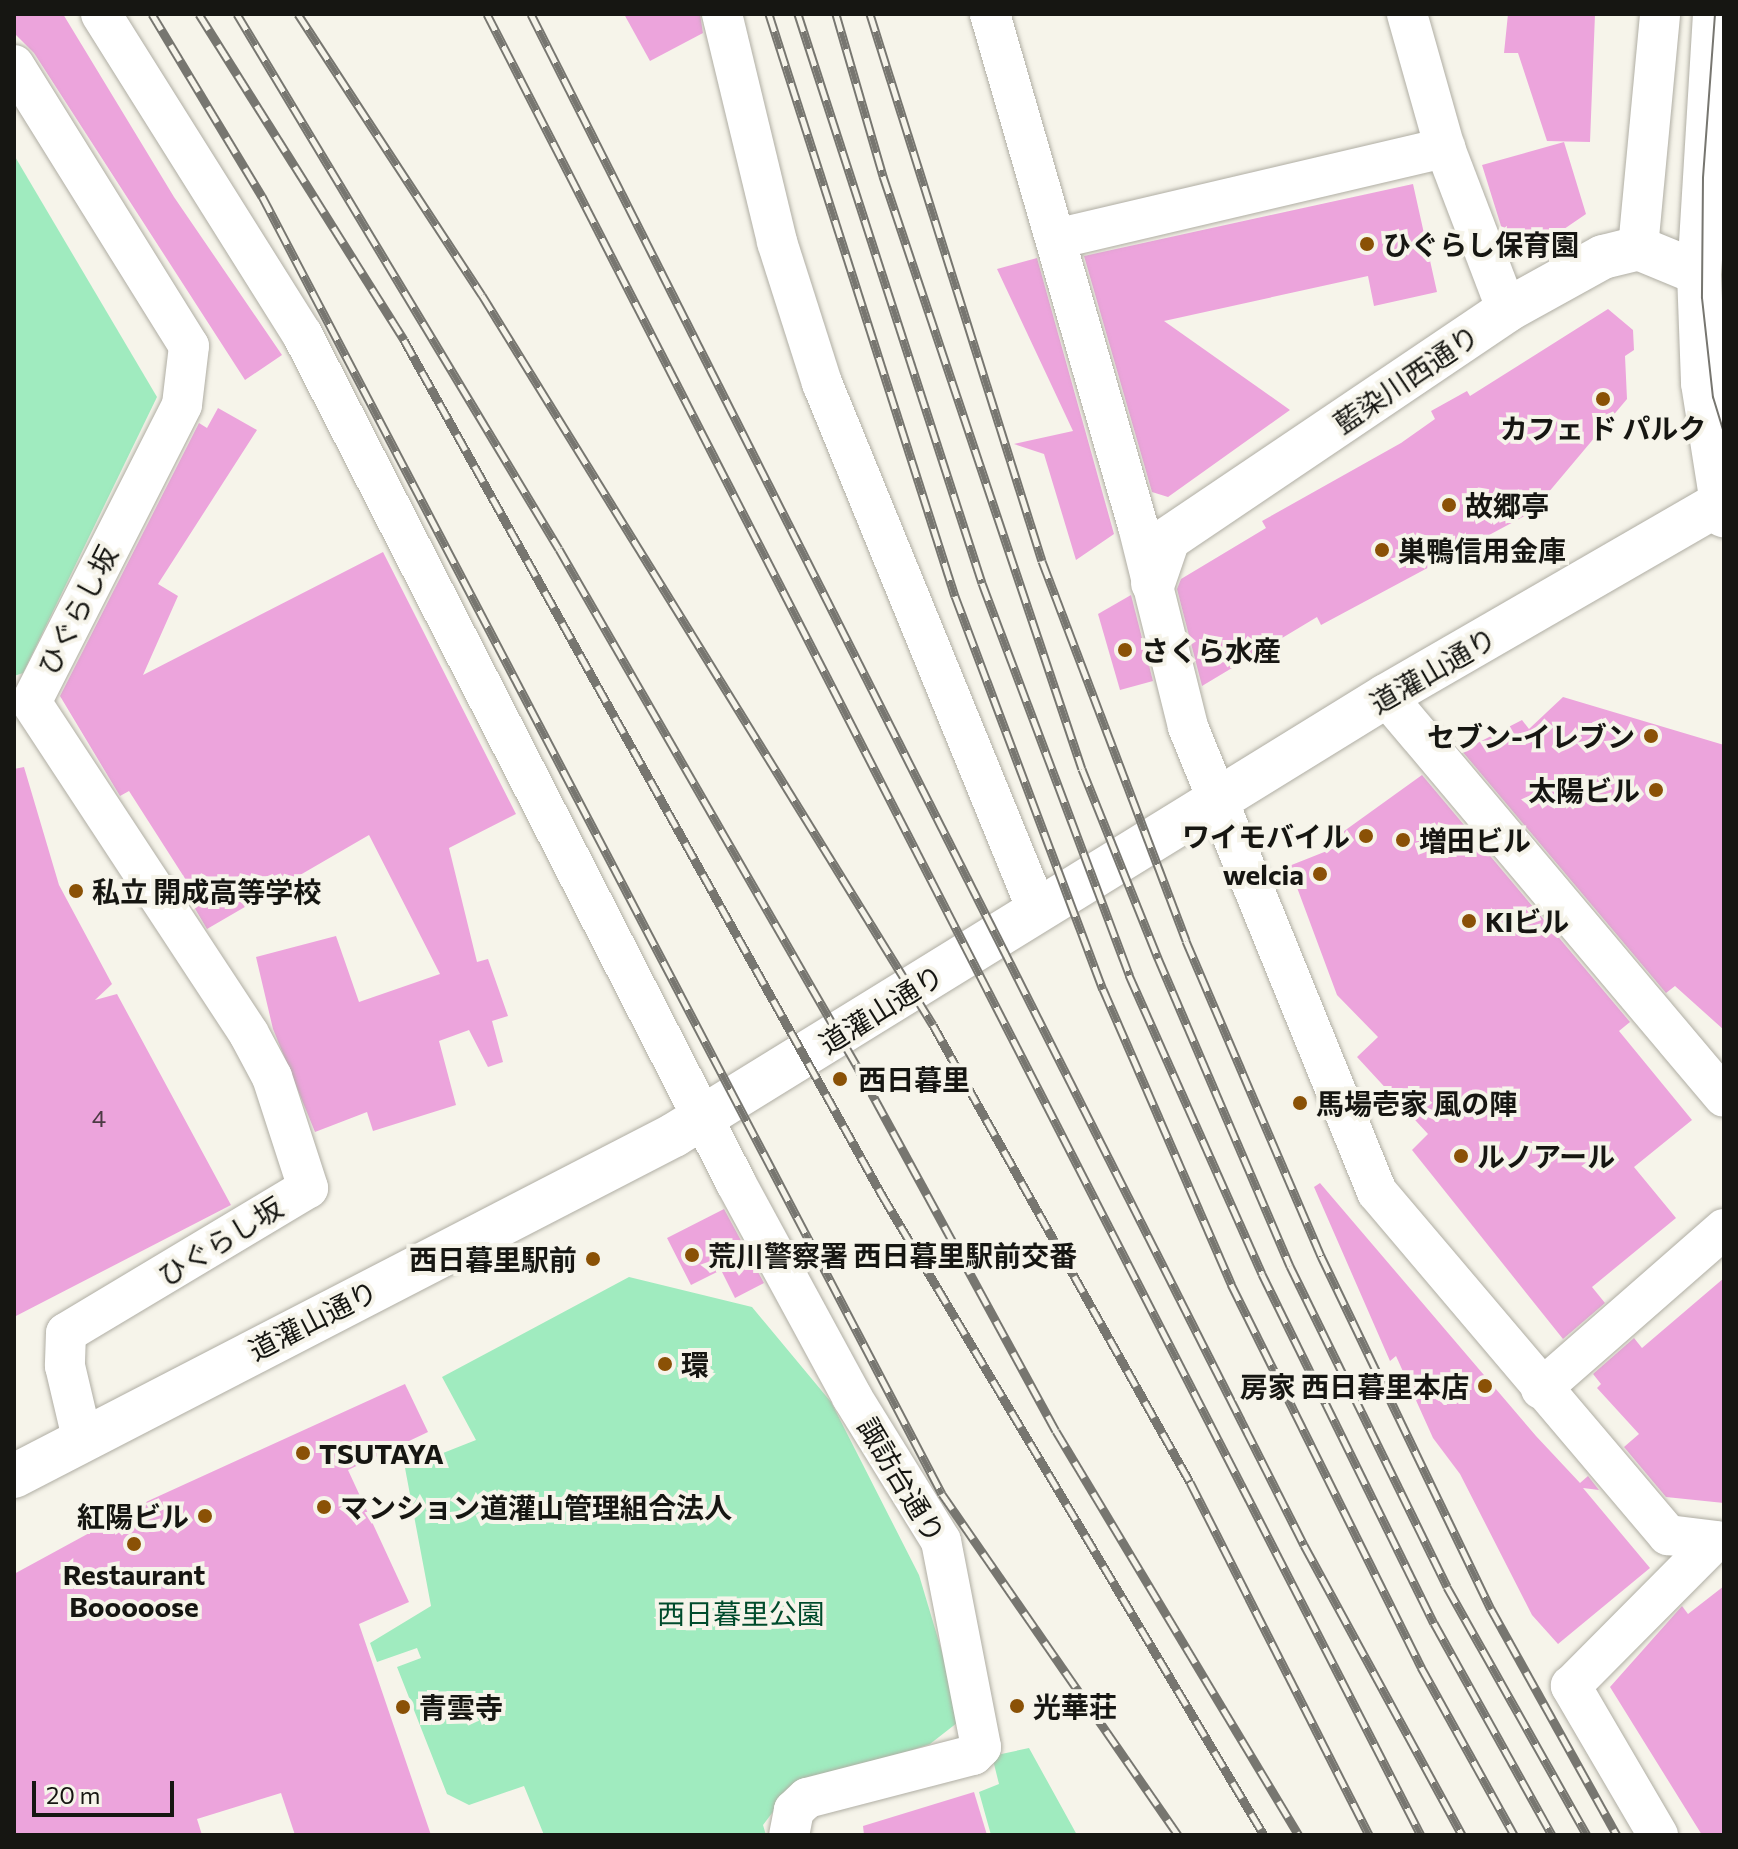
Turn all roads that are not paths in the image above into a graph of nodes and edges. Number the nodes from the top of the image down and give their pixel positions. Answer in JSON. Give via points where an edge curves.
{"nodes":[{"id":1,"x":101,"y":14,"type":"edge"},
{"id":2,"x":722,"y":14,"type":"edge"},
{"id":3,"x":990,"y":14,"type":"edge"},
{"id":4,"x":1407,"y":14,"type":"edge"},
{"id":5,"x":1660,"y":14,"type":"edge"},
{"id":6,"x":1715,"y":14,"type":"edge"},
{"id":7,"x":14,"y":65,"type":"edge"},
{"id":8,"x":1445,"y":148,"type":"junction"},
{"id":9,"x":1056,"y":239,"type":"junction"},
{"id":10,"x":1638,"y":248,"type":"junction"},
{"id":11,"x":1699,"y":273,"type":"junction"},
{"id":12,"x":1507,"y":310,"type":"junction"},
{"id":13,"x":1723,"y":507,"type":"edge"},
{"id":14,"x":1153,"y":583,"type":"junction"},
{"id":15,"x":1386,"y":696,"type":"junction"},
{"id":16,"x":1217,"y":801,"type":"junction"},
{"id":17,"x":1038,"y":912,"type":"junction"},
{"id":18,"x":1724,"y":1097,"type":"edge"},
{"id":19,"x":703,"y":1119,"type":"junction"},
{"id":20,"x":1724,"y":1229,"type":"edge"},
{"id":21,"x":1541,"y":1389,"type":"junction"},
{"id":22,"x":82,"y":1438,"type":"junction"},
{"id":23,"x":14,"y":1476,"type":"edge"},
{"id":24,"x":1720,"y":1542,"type":"edge"},
{"id":25,"x":789,"y":1835,"type":"edge"},
{"id":26,"x":1658,"y":1835,"type":"edge"}],
"edges":[{"from":1,"to":19,"type":"street","via":[[302,334]]},
{"from":2,"to":17,"type":"street","via":[[777,242],[822,383]]},
{"from":3,"to":9,"type":"street"},
{"from":4,"to":8,"type":"street"},
{"from":5,"to":10,"type":"street"},
{"from":6,"to":11,"type":"main road"},
{"from":7,"to":22,"type":"street","name":"ひぐらし坂","via":[[189,346],[182,405],[31,702],[249,1034],[272,1077],[308,1188],[66,1333],[65,1366]]},
{"from":8,"to":9,"type":"street"},
{"from":8,"to":12,"type":"street"},
{"from":9,"to":14,"type":"street"},
{"from":10,"to":11,"type":"main road"},
{"from":10,"to":12,"type":"main road","name":"藍染川西通り","via":[[1603,257]]},
{"from":11,"to":13,"type":"main road","via":[[1703,383]]},
{"from":12,"to":14,"type":"main road","name":"藍染川西通り","via":[[1168,539]]},
{"from":13,"to":15,"type":"main road","name":"道灌山通り"},
{"from":14,"to":16,"type":"street","via":[[1188,727]]},
{"from":15,"to":16,"type":"main road","name":"道灌山通り"},
{"from":15,"to":18,"type":"street"},
{"from":16,"to":17,"type":"main road","name":"道灌山通り"},
{"from":16,"to":21,"type":"street","via":[[1377,1192]]},
{"from":17,"to":19,"type":"main road","name":"道灌山通り"},
{"from":19,"to":22,"type":"main road","name":"道灌山通り"},
{"from":19,"to":25,"type":"street","name":"諏訪台通り","via":[[852,1397],[941,1541],[981,1747],[973,1755],[807,1798],[794,1810]]},
{"from":20,"to":21,"type":"street"},
{"from":21,"to":24,"type":"street","via":[[1668,1535]]},
{"from":22,"to":23,"type":"main road","name":"道灌山通り"},
{"from":24,"to":26,"type":"street","via":[[1571,1686]]}]}
